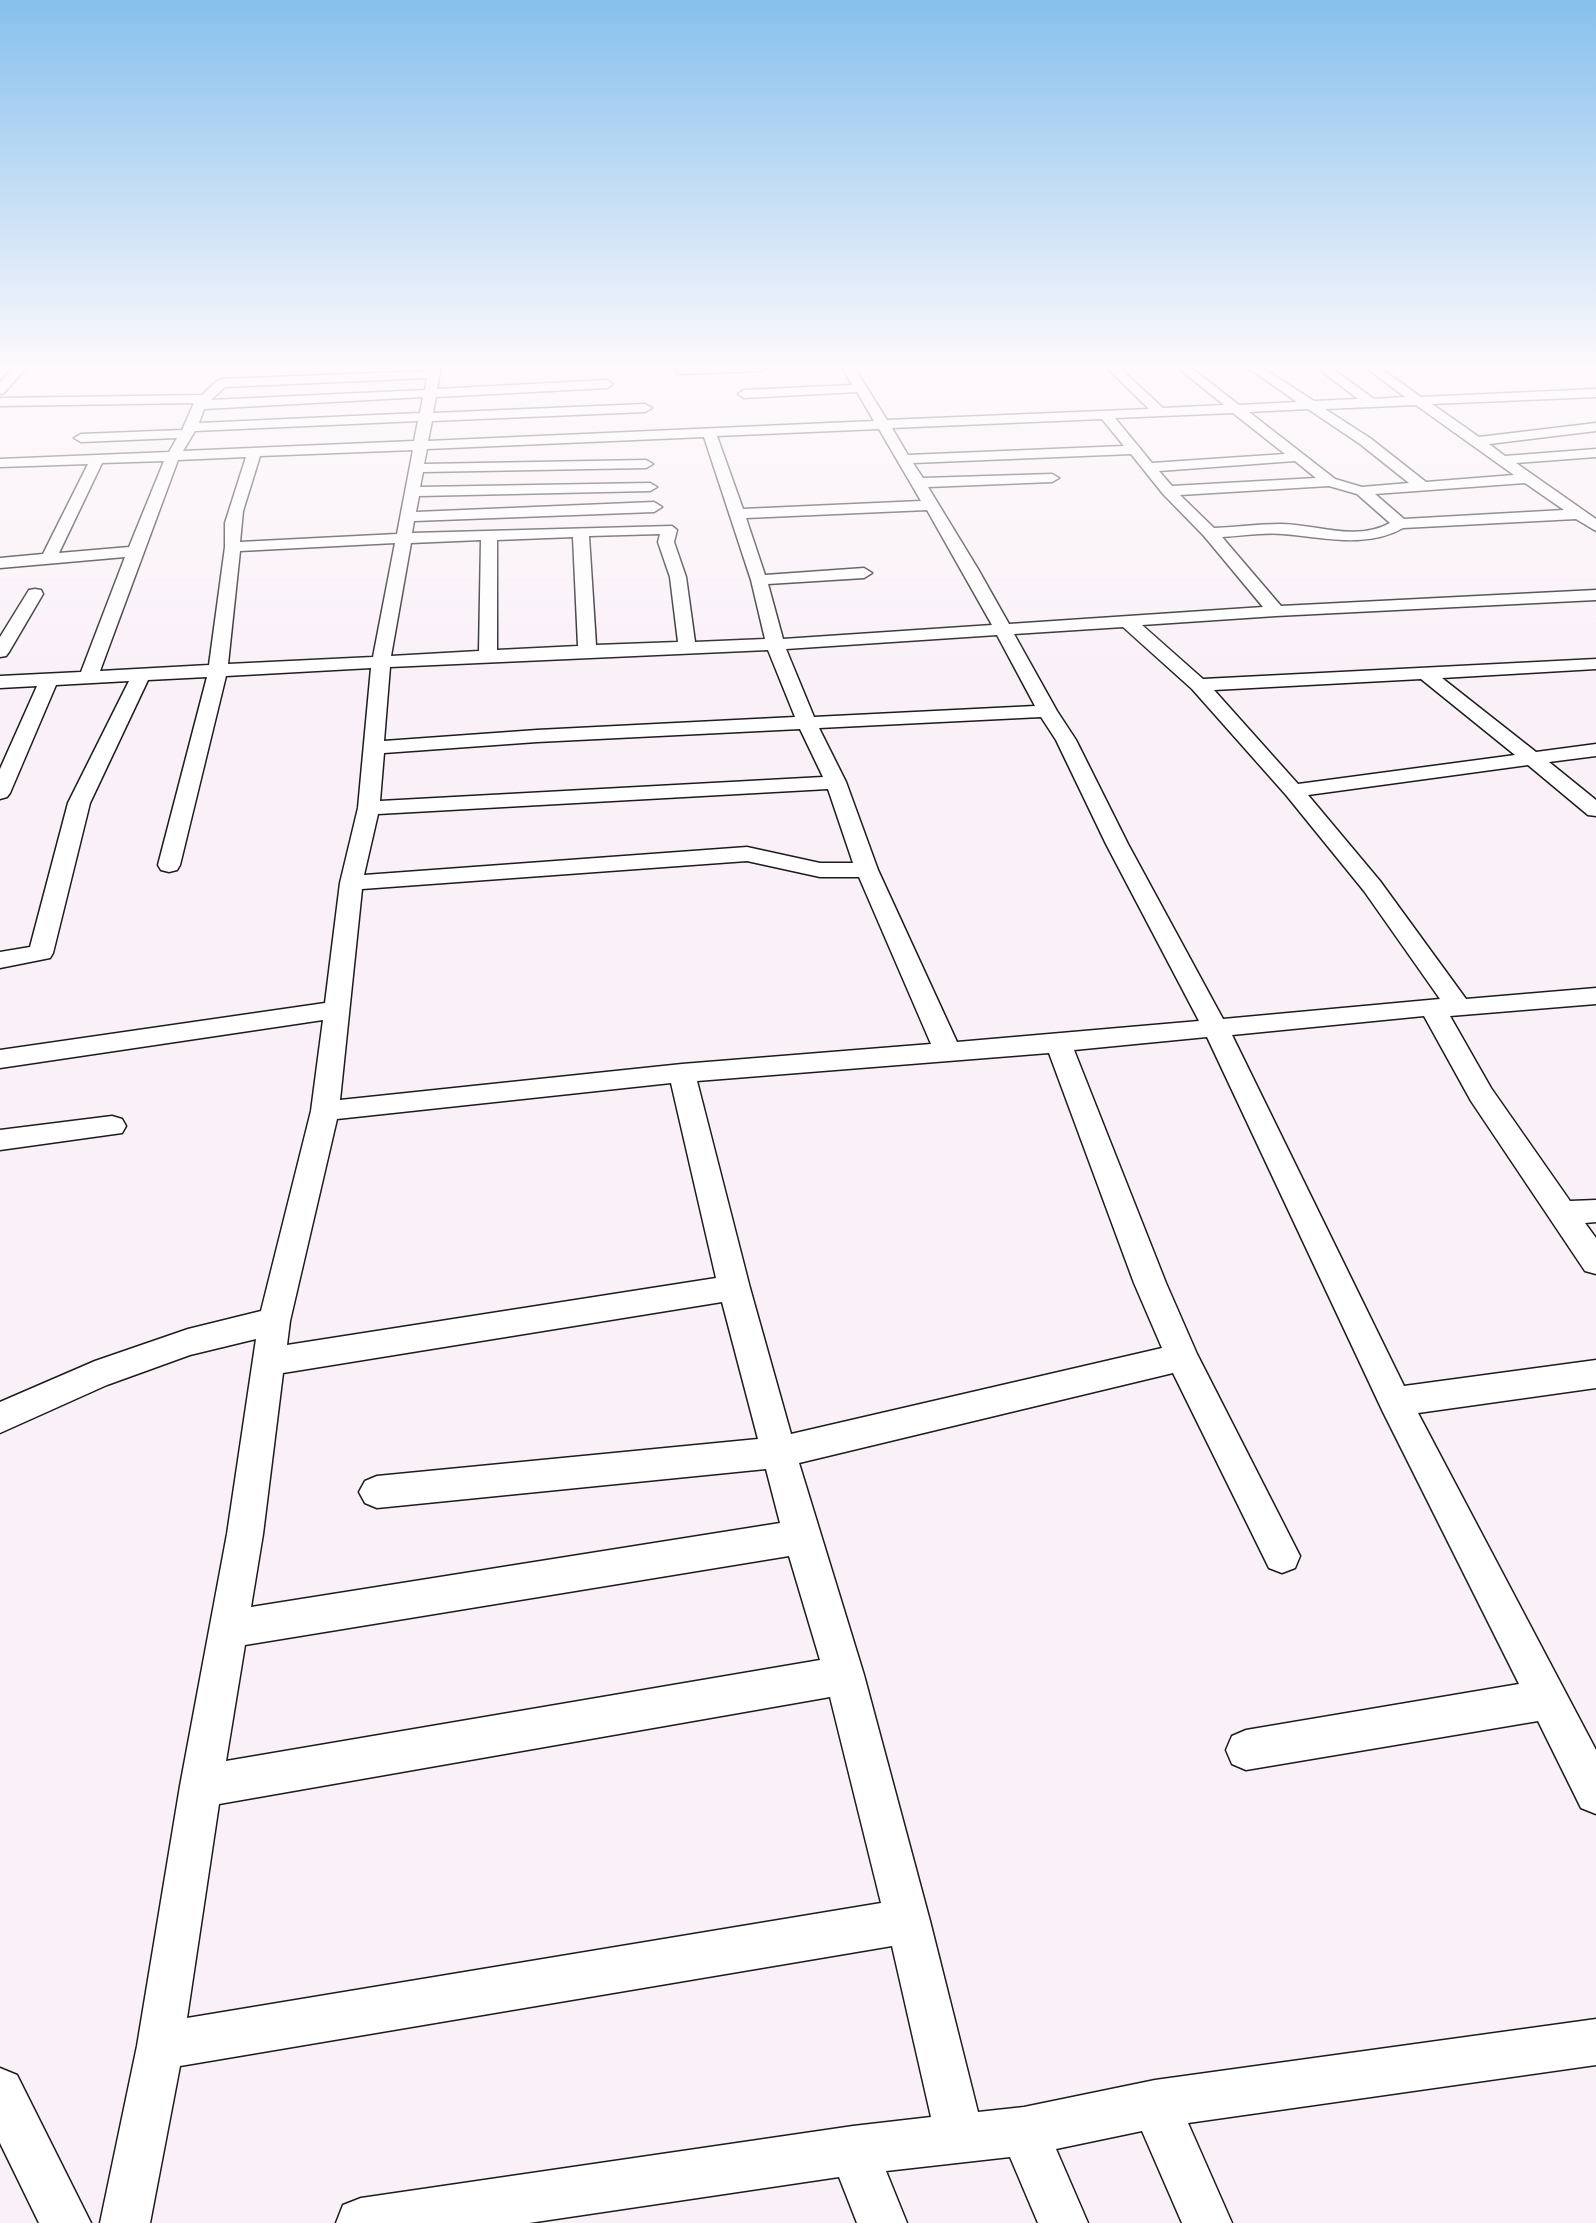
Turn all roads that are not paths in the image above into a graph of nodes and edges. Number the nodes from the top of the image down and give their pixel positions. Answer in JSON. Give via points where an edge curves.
{"nodes":[{"id":1,"x":91,"y":471,"type":"edge"},
{"id":2,"x":167,"y":471,"type":"edge"},
{"id":3,"x":248,"y":471,"type":"edge"},
{"id":4,"x":362,"y":471,"type":"edge"},
{"id":5,"x":417,"y":471,"type":"edge"},
{"id":6,"x":447,"y":471,"type":"edge"},
{"id":7,"x":540,"y":471,"type":"edge"},
{"id":8,"x":581,"y":471,"type":"edge"},
{"id":9,"x":723,"y":471,"type":"edge"},
{"id":10,"x":910,"y":471,"type":"edge"},
{"id":11,"x":1152,"y":471,"type":"edge"},
{"id":12,"x":1315,"y":471,"type":"edge"},
{"id":13,"x":1402,"y":471,"type":"edge"},
{"id":14,"x":1518,"y":471,"type":"edge"},
{"id":15,"x":1052,"y":478,"type":"dead end"},
{"id":16,"x":1528,"y":478,"type":"junction"},
{"id":17,"x":917,"y":482,"type":"junction"},
{"id":18,"x":1330,"y":482,"type":"junction"},
{"id":19,"x":1421,"y":485,"type":"junction"},
{"id":20,"x":650,"y":487,"type":"dead end"},
{"id":21,"x":1168,"y":491,"type":"junction"},
{"id":22,"x":1362,"y":491,"type":"junction"},
{"id":23,"x":930,"y":505,"type":"junction"},
{"id":24,"x":654,"y":507,"type":"dead end"},
{"id":25,"x":738,"y":514,"type":"junction"},
{"id":26,"x":1578,"y":514,"type":"junction"},
{"id":27,"x":1400,"y":524,"type":"junction"},
{"id":28,"x":1596,"y":526,"type":"edge"},
{"id":29,"x":581,"y":533,"type":"junction"},
{"id":30,"x":1210,"y":533,"type":"junction"},
{"id":31,"x":489,"y":536,"type":"junction"},
{"id":32,"x":233,"y":547,"type":"junction"},
{"id":33,"x":135,"y":551,"type":"junction"},
{"id":34,"x":49,"y":558,"type":"junction"},
{"id":35,"x":0,"y":563,"type":"edge"},
{"id":36,"x":864,"y":573,"type":"dead end"},
{"id":37,"x":759,"y":580,"type":"junction"},
{"id":38,"x":35,"y":594,"type":"dead end"},
{"id":39,"x":1596,"y":595,"type":"edge"},
{"id":40,"x":1276,"y":611,"type":"junction"},
{"id":41,"x":1128,"y":622,"type":"junction"},
{"id":42,"x":1004,"y":629,"type":"junction"},
{"id":43,"x":775,"y":644,"type":"junction"},
{"id":44,"x":687,"y":646,"type":"junction"},
{"id":45,"x":587,"y":651,"type":"junction"},
{"id":46,"x":0,"y":652,"type":"edge"},
{"id":47,"x":488,"y":656,"type":"junction"},
{"id":48,"x":381,"y":661,"type":"junction"},
{"id":49,"x":1596,"y":664,"type":"edge"},
{"id":50,"x":218,"y":669,"type":"junction"},
{"id":51,"x":141,"y":674,"type":"junction"},
{"id":52,"x":1426,"y":674,"type":"junction"},
{"id":53,"x":89,"y":676,"type":"junction"},
{"id":54,"x":50,"y":678,"type":"junction"},
{"id":55,"x":0,"y":682,"type":"edge"},
{"id":56,"x":1199,"y":685,"type":"junction"},
{"id":57,"x":1047,"y":711,"type":"junction"},
{"id":58,"x":807,"y":723,"type":"junction"},
{"id":59,"x":375,"y":748,"type":"junction"},
{"id":60,"x":1596,"y":750,"type":"edge"},
{"id":61,"x":1531,"y":758,"type":"junction"},
{"id":62,"x":836,"y":782,"type":"junction"},
{"id":63,"x":1293,"y":791,"type":"junction"},
{"id":64,"x":0,"y":792,"type":"edge"},
{"id":65,"x":369,"y":808,"type":"junction"},
{"id":66,"x":1596,"y":810,"type":"edge"},
{"id":67,"x":169,"y":864,"type":"dead end"},
{"id":68,"x":866,"y":870,"type":"junction"},
{"id":69,"x":351,"y":883,"type":"junction"},
{"id":70,"x":0,"y":960,"type":"edge"},
{"id":71,"x":1596,"y":996,"type":"edge"},
{"id":72,"x":1432,"y":1007,"type":"junction"},
{"id":73,"x":1459,"y":1008,"type":"junction"},
{"id":74,"x":338,"y":1009,"type":"junction"},
{"id":75,"x":1216,"y":1029,"type":"junction"},
{"id":76,"x":1058,"y":1043,"type":"junction"},
{"id":77,"x":948,"y":1052,"type":"junction"},
{"id":78,"x":0,"y":1059,"type":"edge"},
{"id":79,"x":682,"y":1074,"type":"junction"},
{"id":80,"x":325,"y":1112,"type":"junction"},
{"id":81,"x":112,"y":1126,"type":"dead end"},
{"id":82,"x":0,"y":1140,"type":"edge"},
{"id":83,"x":1596,"y":1211,"type":"edge"},
{"id":84,"x":1563,"y":1213,"type":"junction"},
{"id":85,"x":1596,"y":1262,"type":"edge"},
{"id":86,"x":734,"y":1288,"type":"junction"},
{"id":87,"x":274,"y":1322,"type":"junction"},
{"id":88,"x":1182,"y":1357,"type":"junction"},
{"id":89,"x":268,"y":1362,"type":"junction"},
{"id":90,"x":1596,"y":1374,"type":"edge"},
{"id":91,"x":1395,"y":1402,"type":"junction"},
{"id":92,"x":0,"y":1418,"type":"edge"},
{"id":93,"x":779,"y":1452,"type":"junction"},
{"id":94,"x":378,"y":1492,"type":"dead end"},
{"id":95,"x":802,"y":1537,"type":"junction"},
{"id":96,"x":1282,"y":1556,"type":"dead end"},
{"id":97,"x":228,"y":1629,"type":"junction"},
{"id":98,"x":844,"y":1675,"type":"junction"},
{"id":99,"x":1548,"y":1699,"type":"junction"},
{"id":100,"x":1246,"y":1750,"type":"dead end"},
{"id":101,"x":201,"y":1786,"type":"junction"},
{"id":102,"x":1596,"y":1793,"type":"edge"},
{"id":103,"x":908,"y":1921,"type":"junction"},
{"id":104,"x":1596,"y":2042,"type":"edge"},
{"id":105,"x":160,"y":2046,"type":"junction"},
{"id":106,"x":0,"y":2092,"type":"edge"},
{"id":107,"x":1155,"y":2104,"type":"junction"},
{"id":108,"x":1024,"y":2131,"type":"junction"},
{"id":109,"x":960,"y":2137,"type":"junction"},
{"id":110,"x":853,"y":2150,"type":"junction"},
{"id":111,"x":66,"y":2223,"type":"edge"},
{"id":112,"x":125,"y":2223,"type":"edge"},
{"id":113,"x":361,"y":2223,"type":"edge"},
{"id":114,"x":882,"y":2223,"type":"edge"},
{"id":115,"x":1063,"y":2223,"type":"edge"},
{"id":116,"x":1207,"y":2223,"type":"edge"}],
"edges":[{"from":1,"to":34,"type":"street"},
{"from":2,"to":33,"type":"street"},
{"from":3,"to":32,"type":"street","via":[[234,517]]},
{"from":4,"to":32,"type":"street"},
{"from":5,"to":48,"type":"street"},
{"from":6,"to":31,"type":"street"},
{"from":7,"to":24,"type":"street"},
{"from":8,"to":20,"type":"street"},
{"from":9,"to":25,"type":"street"},
{"from":10,"to":17,"type":"street"},
{"from":11,"to":21,"type":"street"},
{"from":12,"to":18,"type":"street"},
{"from":13,"to":19,"type":"street"},
{"from":14,"to":16,"type":"street"},
{"from":15,"to":17,"type":"street"},
{"from":16,"to":19,"type":"street"},
{"from":16,"to":26,"type":"street"},
{"from":17,"to":23,"type":"street"},
{"from":18,"to":21,"type":"street"},
{"from":18,"to":22,"type":"street"},
{"from":19,"to":22,"type":"street"},
{"from":21,"to":30,"type":"street"},
{"from":22,"to":27,"type":"street"},
{"from":23,"to":25,"type":"street"},
{"from":23,"to":42,"type":"street"},
{"from":25,"to":37,"type":"street"},
{"from":26,"to":27,"type":"street"},
{"from":26,"to":28,"type":"street"},
{"from":27,"to":30,"type":"street","via":[[1389,530],[1343,537],[1280,529]]},
{"from":29,"to":31,"type":"street"},
{"from":29,"to":44,"type":"street","via":[[668,530],[666,542],[678,576]]},
{"from":29,"to":45,"type":"street"},
{"from":30,"to":40,"type":"street"},
{"from":31,"to":47,"type":"street"},
{"from":32,"to":50,"type":"street"},
{"from":33,"to":34,"type":"street"},
{"from":33,"to":53,"type":"street"},
{"from":34,"to":35,"type":"street"},
{"from":36,"to":37,"type":"street"},
{"from":37,"to":43,"type":"street"},
{"from":38,"to":46,"type":"street"},
{"from":39,"to":40,"type":"street"},
{"from":40,"to":41,"type":"street"},
{"from":41,"to":42,"type":"street"},
{"from":41,"to":56,"type":"street"},
{"from":42,"to":43,"type":"street"},
{"from":42,"to":57,"type":"street"},
{"from":43,"to":44,"type":"street"},
{"from":43,"to":58,"type":"street"},
{"from":44,"to":45,"type":"street"},
{"from":45,"to":47,"type":"street"},
{"from":47,"to":48,"type":"street"},
{"from":48,"to":50,"type":"street"},
{"from":48,"to":59,"type":"street"},
{"from":49,"to":52,"type":"street"},
{"from":50,"to":51,"type":"street"},
{"from":50,"to":67,"type":"street"},
{"from":51,"to":53,"type":"street"},
{"from":51,"to":70,"type":"street","via":[[79,802],[41,954]]},
{"from":52,"to":56,"type":"street"},
{"from":52,"to":61,"type":"street"},
{"from":53,"to":54,"type":"street"},
{"from":54,"to":55,"type":"street"},
{"from":54,"to":64,"type":"street"},
{"from":56,"to":63,"type":"street"},
{"from":57,"to":58,"type":"street"},
{"from":57,"to":75,"type":"street","via":[[1066,740],[1117,844]]},
{"from":58,"to":59,"type":"street","via":[[537,736]]},
{"from":58,"to":62,"type":"street"},
{"from":59,"to":65,"type":"street"},
{"from":60,"to":61,"type":"street"},
{"from":61,"to":63,"type":"street"},
{"from":61,"to":66,"type":"street"},
{"from":62,"to":65,"type":"street"},
{"from":62,"to":68,"type":"street"},
{"from":63,"to":73,"type":"street","via":[[1372,886]]},
{"from":65,"to":69,"type":"street"},
{"from":68,"to":69,"type":"street","via":[[820,870],[747,854]]},
{"from":68,"to":77,"type":"street"},
{"from":69,"to":74,"type":"street"},
{"from":71,"to":73,"type":"street"},
{"from":72,"to":73,"type":"street"},
{"from":72,"to":75,"type":"street"},
{"from":72,"to":84,"type":"street","via":[[1481,1094]]},
{"from":74,"to":78,"type":"street"},
{"from":74,"to":80,"type":"street"},
{"from":75,"to":76,"type":"street"},
{"from":75,"to":91,"type":"street"},
{"from":76,"to":77,"type":"street"},
{"from":76,"to":88,"type":"street","via":[[1150,1283]]},
{"from":77,"to":79,"type":"street"},
{"from":79,"to":80,"type":"street"},
{"from":79,"to":86,"type":"street"},
{"from":80,"to":87,"type":"street"},
{"from":81,"to":82,"type":"street"},
{"from":83,"to":84,"type":"street"},
{"from":84,"to":85,"type":"street"},
{"from":86,"to":89,"type":"street"},
{"from":86,"to":93,"type":"street"},
{"from":87,"to":89,"type":"street"},
{"from":87,"to":92,"type":"street","via":[[188,1342],[95,1375]]},
{"from":88,"to":93,"type":"street"},
{"from":88,"to":96,"type":"street"},
{"from":89,"to":97,"type":"street","via":[[245,1534]]},
{"from":90,"to":91,"type":"street"},
{"from":91,"to":99,"type":"street"},
{"from":93,"to":94,"type":"street"},
{"from":93,"to":95,"type":"street"},
{"from":95,"to":97,"type":"street"},
{"from":95,"to":98,"type":"street"},
{"from":97,"to":101,"type":"street"},
{"from":98,"to":101,"type":"street"},
{"from":98,"to":103,"type":"street"},
{"from":99,"to":100,"type":"street"},
{"from":99,"to":102,"type":"street"},
{"from":101,"to":105,"type":"street"},
{"from":103,"to":105,"type":"street"},
{"from":103,"to":109,"type":"street"},
{"from":104,"to":107,"type":"street"},
{"from":105,"to":112,"type":"street"},
{"from":106,"to":111,"type":"street"},
{"from":107,"to":108,"type":"street"},
{"from":107,"to":116,"type":"street"},
{"from":108,"to":109,"type":"street"},
{"from":108,"to":115,"type":"street"},
{"from":109,"to":110,"type":"street"},
{"from":110,"to":113,"type":"street"},
{"from":110,"to":114,"type":"street"}]}
